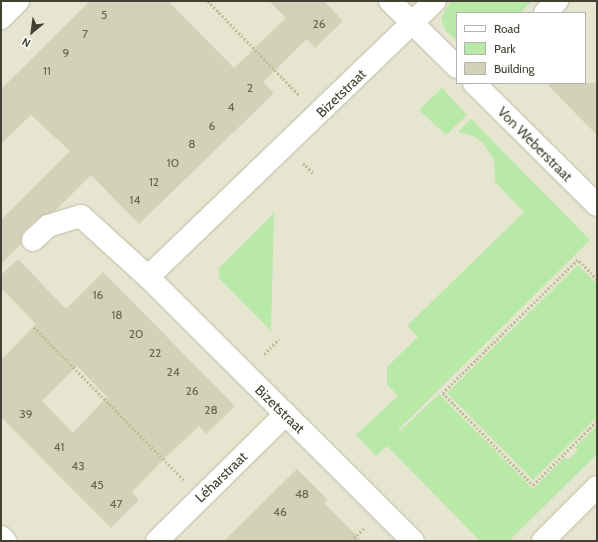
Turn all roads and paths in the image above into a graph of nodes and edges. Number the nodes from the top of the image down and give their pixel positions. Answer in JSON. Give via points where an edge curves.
{"nodes":[{"id":1,"x":18,"y":1,"type":"edge"},
{"id":2,"x":208,"y":1,"type":"edge"},
{"id":3,"x":390,"y":1,"type":"edge"},
{"id":4,"x":435,"y":1,"type":"edge"},
{"id":5,"x":557,"y":1,"type":"edge"},
{"id":6,"x":546,"y":12,"type":"edge"},
{"id":7,"x":1,"y":18,"type":"edge"},
{"id":8,"x":412,"y":24,"type":"junction"},
{"id":9,"x":456,"y":66,"type":"edge"},
{"id":10,"x":475,"y":84,"type":"edge"},
{"id":11,"x":318,"y":114,"type":"junction"},
{"id":12,"x":597,"y":205,"type":"edge"},
{"id":13,"x":33,"y":240,"type":"dead end"},
{"id":14,"x":148,"y":277,"type":"junction"},
{"id":15,"x":597,"y":280,"type":"edge"},
{"id":16,"x":34,"y":328,"type":"dead end"},
{"id":17,"x":286,"y":414,"type":"junction"},
{"id":18,"x":597,"y":422,"type":"edge"},
{"id":19,"x":597,"y":487,"type":"edge"},
{"id":20,"x":201,"y":497,"type":"junction"},
{"id":21,"x":1,"y":536,"type":"edge"},
{"id":22,"x":5,"y":541,"type":"edge"},
{"id":23,"x":157,"y":541,"type":"edge"},
{"id":24,"x":413,"y":541,"type":"edge"},
{"id":25,"x":543,"y":541,"type":"edge"}],
"edges":[{"from":1,"to":7,"type":"street"},
{"from":2,"to":11,"type":"path"},
{"from":3,"to":8,"type":"street"},
{"from":4,"to":8,"type":"street","name":"Bizetstraat"},
{"from":5,"to":6,"type":"street"},
{"from":8,"to":9,"type":"street"},
{"from":8,"to":11,"type":"street","name":"Bizetstraat"},
{"from":10,"to":12,"type":"street","name":"Von Weberstraat"},
{"from":11,"to":14,"type":"street","name":"Bizetstraat"},
{"from":13,"to":14,"type":"street","name":"Bizetstraat","via":[[48,226],[80,216]]},
{"from":14,"to":17,"type":"street","name":"Bizetstraat","via":[[244,376]]},
{"from":15,"to":18,"type":"path","via":[[578,260],[443,393],[533,485]]},
{"from":16,"to":20,"type":"path"},
{"from":17,"to":20,"type":"street","name":"Léharstraat"},
{"from":17,"to":24,"type":"street","name":"Bizetstraat"},
{"from":19,"to":25,"type":"street"},
{"from":20,"to":23,"type":"street","name":"Léharstraat"},
{"from":21,"to":22,"type":"street"}]}
